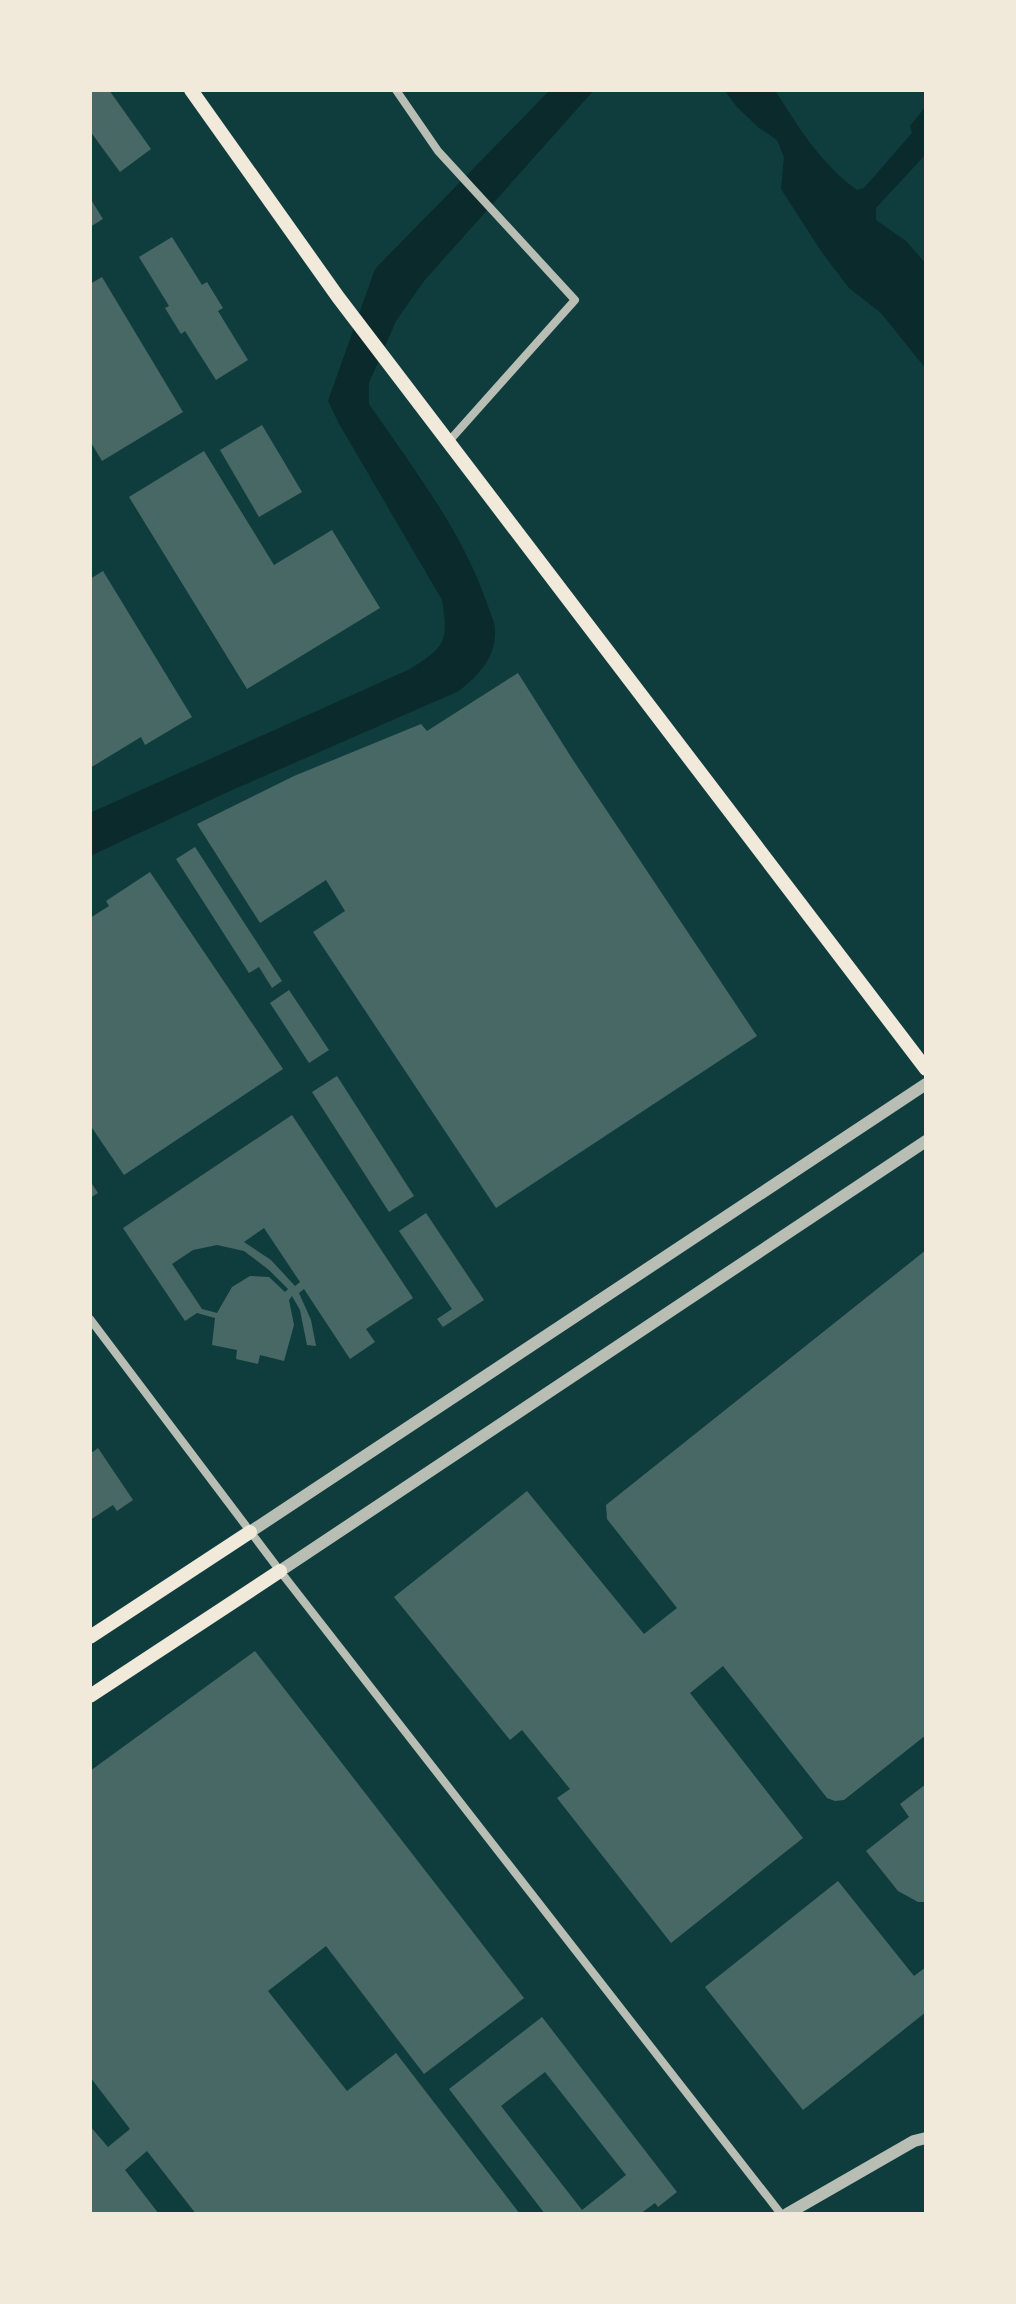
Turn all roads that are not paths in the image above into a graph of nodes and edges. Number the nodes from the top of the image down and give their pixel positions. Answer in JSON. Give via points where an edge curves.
{"nodes":[{"id":1,"x":191,"y":90,"type":"edge"},
{"id":2,"x":396,"y":90,"type":"edge"},
{"id":3,"x":450,"y":440,"type":"junction"},
{"id":4,"x":926,"y":1069,"type":"edge"},
{"id":5,"x":926,"y":1084,"type":"edge"},
{"id":6,"x":926,"y":1141,"type":"edge"},
{"id":7,"x":90,"y":1319,"type":"edge"},
{"id":8,"x":250,"y":1532,"type":"junction"},
{"id":9,"x":280,"y":1571,"type":"junction"},
{"id":10,"x":90,"y":1637,"type":"edge"},
{"id":11,"x":90,"y":1696,"type":"edge"},
{"id":12,"x":926,"y":2138,"type":"edge"},
{"id":13,"x":784,"y":2214,"type":"edge"}],
"edges":[{"from":1,"to":3,"type":"main road","via":[[338,297]]},
{"from":2,"to":3,"type":"street","via":[[438,151],[575,300]]},
{"from":3,"to":4,"type":"main road"},
{"from":5,"to":8,"type":"street"},
{"from":6,"to":9,"type":"street"},
{"from":7,"to":8,"type":"street"},
{"from":8,"to":9,"type":"street"},
{"from":8,"to":10,"type":"main road"},
{"from":9,"to":11,"type":"main road"},
{"from":9,"to":13,"type":"street"},
{"from":12,"to":13,"type":"street"}]}
